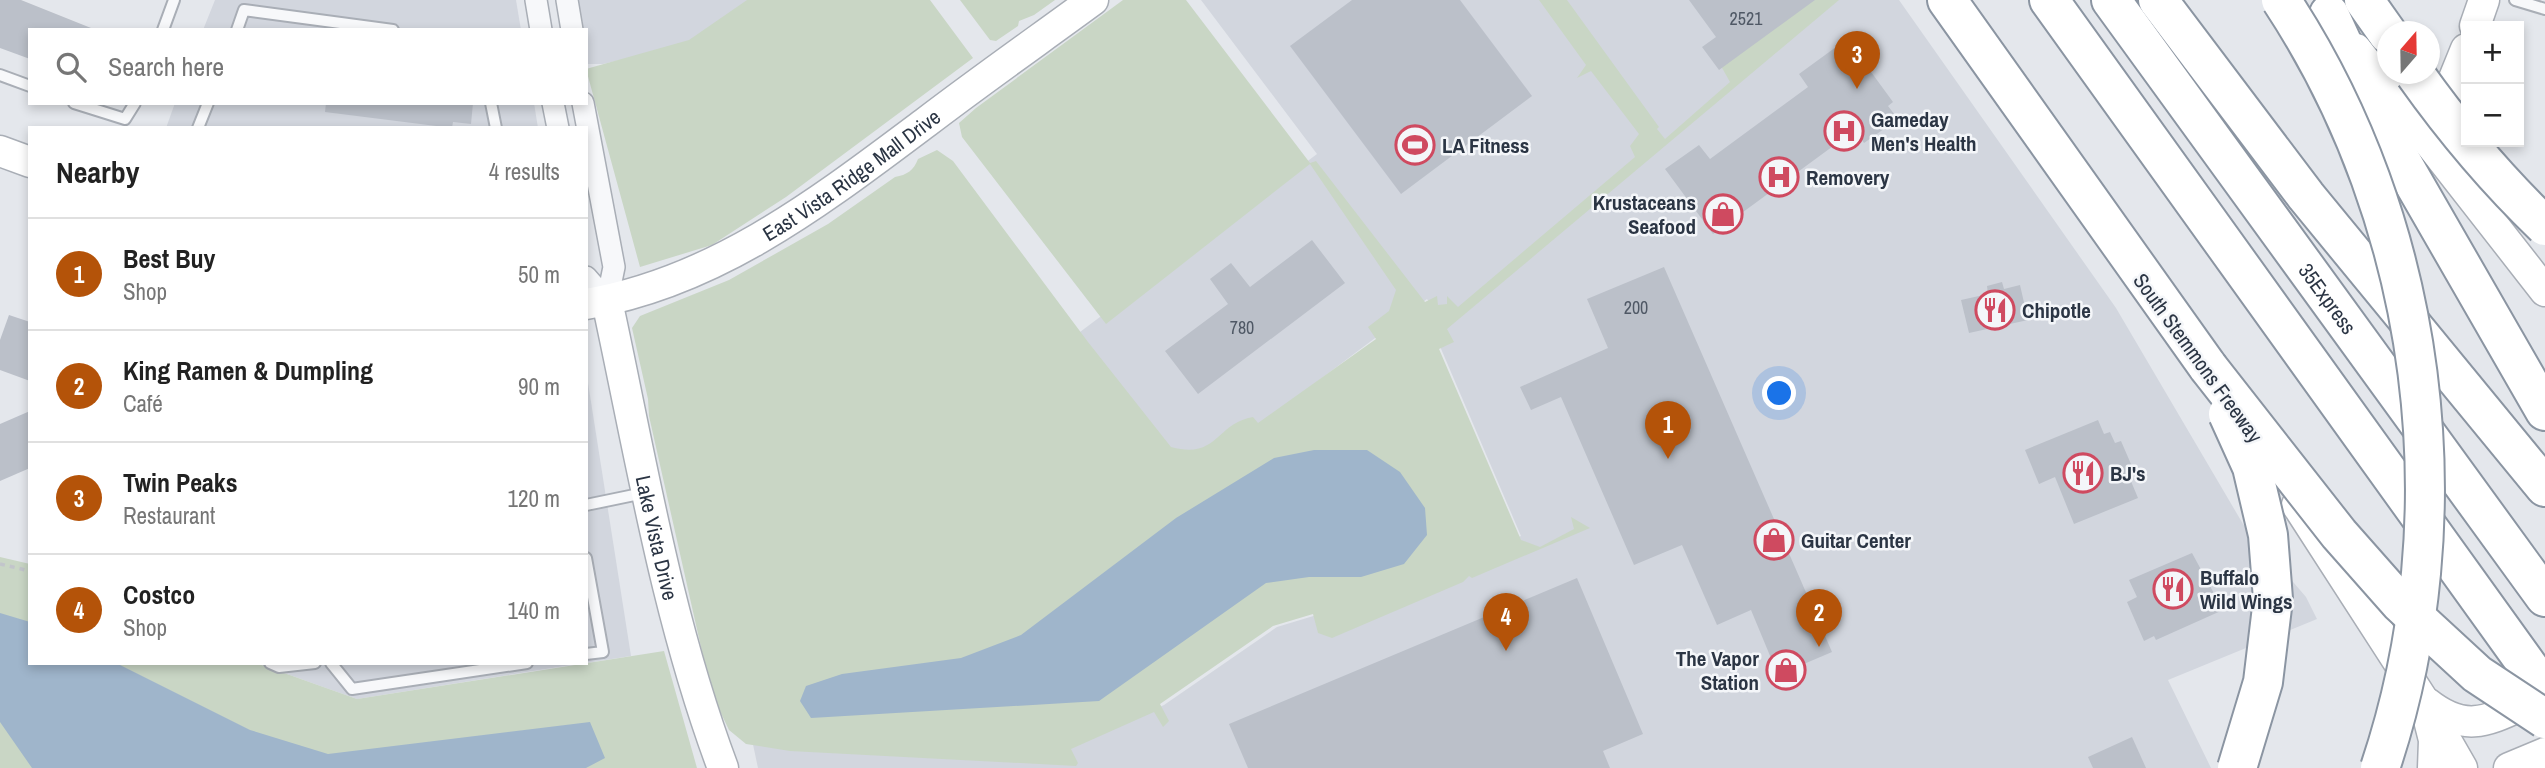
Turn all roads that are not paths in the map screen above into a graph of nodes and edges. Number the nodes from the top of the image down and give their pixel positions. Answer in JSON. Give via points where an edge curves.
{"nodes":[{"id":1,"x":174,"y":0,"type":"edge"},
{"id":2,"x":536,"y":0,"type":"edge"},
{"id":3,"x":567,"y":0,"type":"edge"},
{"id":4,"x":1093,"y":0,"type":"edge"},
{"id":5,"x":1932,"y":0,"type":"edge"},
{"id":6,"x":1947,"y":0,"type":"edge"},
{"id":7,"x":2049,"y":0,"type":"edge"},
{"id":8,"x":2111,"y":0,"type":"edge"},
{"id":9,"x":2158,"y":0,"type":"edge"},
{"id":10,"x":2281,"y":0,"type":"edge"},
{"id":11,"x":2364,"y":0,"type":"edge"},
{"id":12,"x":2484,"y":0,"type":"edge"},
{"id":13,"x":2515,"y":0,"type":"edge"},
{"id":14,"x":2324,"y":7,"type":"edge"},
{"id":15,"x":2545,"y":9,"type":"edge"},
{"id":16,"x":2379,"y":21,"type":"edge"},
{"id":17,"x":2476,"y":21,"type":"edge"},
{"id":18,"x":164,"y":28,"type":"edge"},
{"id":19,"x":238,"y":28,"type":"edge"},
{"id":20,"x":378,"y":28,"type":"edge"},
{"id":21,"x":541,"y":28,"type":"edge"},
{"id":22,"x":572,"y":28,"type":"edge"},
{"id":23,"x":2461,"y":61,"type":"edge"},
{"id":24,"x":0,"y":75,"type":"edge"},
{"id":25,"x":2423,"y":84,"type":"edge"},
{"id":26,"x":28,"y":85,"type":"edge"},
{"id":27,"x":80,"y":105,"type":"edge"},
{"id":28,"x":134,"y":105,"type":"edge"},
{"id":29,"x":207,"y":105,"type":"edge"},
{"id":30,"x":491,"y":105,"type":"edge"},
{"id":31,"x":554,"y":105,"type":"edge"},
{"id":32,"x":583,"y":105,"type":"edge"},
{"id":33,"x":199,"y":126,"type":"edge"},
{"id":34,"x":496,"y":126,"type":"edge"},
{"id":35,"x":558,"y":126,"type":"edge"},
{"id":36,"x":587,"y":126,"type":"edge"},
{"id":37,"x":588,"y":129,"type":"edge"},
{"id":38,"x":2428,"y":142,"type":"junction"},
{"id":39,"x":0,"y":151,"type":"edge"},
{"id":40,"x":28,"y":161,"type":"edge"},
{"id":41,"x":2545,"y":226,"type":"edge"},
{"id":42,"x":588,"y":282,"type":"edge"},
{"id":43,"x":2545,"y":291,"type":"edge"},
{"id":44,"x":597,"y":303,"type":"edge"},
{"id":45,"x":2208,"y":367,"type":"junction"},
{"id":46,"x":2545,"y":411,"type":"edge"},
{"id":47,"x":2545,"y":487,"type":"edge"},
{"id":48,"x":644,"y":492,"type":"junction"},
{"id":49,"x":588,"y":505,"type":"edge"},
{"id":50,"x":588,"y":569,"type":"edge"},
{"id":51,"x":2545,"y":597,"type":"edge"},
{"id":52,"x":588,"y":654,"type":"edge"},
{"id":53,"x":274,"y":665,"type":"edge"},
{"id":54,"x":297,"y":665,"type":"edge"},
{"id":55,"x":333,"y":665,"type":"edge"},
{"id":56,"x":514,"y":665,"type":"edge"},
{"id":57,"x":2423,"y":700,"type":"junction"},
{"id":58,"x":2540,"y":702,"type":"edge"},
{"id":59,"x":2545,"y":755,"type":"edge"},
{"id":60,"x":723,"y":768,"type":"edge"},
{"id":61,"x":2236,"y":768,"type":"edge"},
{"id":62,"x":2379,"y":768,"type":"edge"},
{"id":63,"x":2433,"y":768,"type":"edge"},
{"id":64,"x":2462,"y":768,"type":"edge"},
{"id":65,"x":2509,"y":768,"type":"edge"},
{"id":66,"x":2533,"y":768,"type":"edge"}],
"edges":[{"from":1,"to":18,"type":"lane"},
{"from":2,"to":21,"type":"street"},
{"from":3,"to":22,"type":"street"},
{"from":4,"to":44,"type":"main road","name":"East Vista Ridge Mall Drive","via":[[759,240],[716,263]]},
{"from":5,"to":57,"type":"main road","name":"South Stemmons Freeway","via":[[2232,398]]},
{"from":6,"to":45,"type":"highway"},
{"from":7,"to":58,"type":"highway"},
{"from":8,"to":51,"type":"highway","name":"35Express"},
{"from":9,"to":47,"type":"highway","via":[[2306,196]]},
{"from":10,"to":62,"type":"highway","bridge":true,"via":[[2326,79],[2373,184],[2399,274],[2420,389],[2427,467],[2412,655]]},
{"from":11,"to":16,"type":"highway"},
{"from":12,"to":17,"type":"main road"},
{"from":13,"to":15,"type":"lane"},
{"from":14,"to":38,"type":"main road"},
{"from":14,"to":46,"type":"highway","via":[[2377,119]]},
{"from":19,"to":20,"type":"lane","via":[[244,10]]},
{"from":23,"to":38,"type":"main road"},
{"from":24,"to":26,"type":"lane"},
{"from":25,"to":41,"type":"highway","bridge":true,"via":[[2452,126]]},
{"from":27,"to":28,"type":"lane","via":[[125,120]]},
{"from":29,"to":33,"type":"lane"},
{"from":30,"to":34,"type":"lane"},
{"from":31,"to":35,"type":"street"},
{"from":32,"to":36,"type":"street","name":"Lake Vista Drive"},
{"from":37,"to":44,"type":"street","name":"Lake Vista Drive","via":[[614,267]]},
{"from":38,"to":43,"type":"main road"},
{"from":39,"to":40,"type":"main road"},
{"from":42,"to":44,"type":"street"},
{"from":44,"to":48,"type":"main road","name":"Lake Vista Drive"},
{"from":45,"to":58,"type":"highway","bridge":true,"via":[[2339,534],[2400,603],[2477,674]]},
{"from":45,"to":61,"type":"highway","bridge":true,"via":[[2252,467],[2268,535],[2272,586],[2263,682]]},
{"from":48,"to":49,"type":"lane"},
{"from":48,"to":60,"type":"main road","name":"Lake Vista Drive","via":[[676,624]]},
{"from":50,"to":52,"type":"lane","via":[[603,652]]},
{"from":53,"to":54,"type":"lane"},
{"from":55,"to":56,"type":"lane","via":[[352,689]]},
{"from":57,"to":58,"type":"main road","via":[[2447,719],[2465,723]]},
{"from":57,"to":63,"type":"main road","via":[[2434,740]]},
{"from":57,"to":64,"type":"main road","name":"South Stemmons Freeway"},
{"from":59,"to":65,"type":"main road"},
{"from":59,"to":66,"type":"main road"}]}
